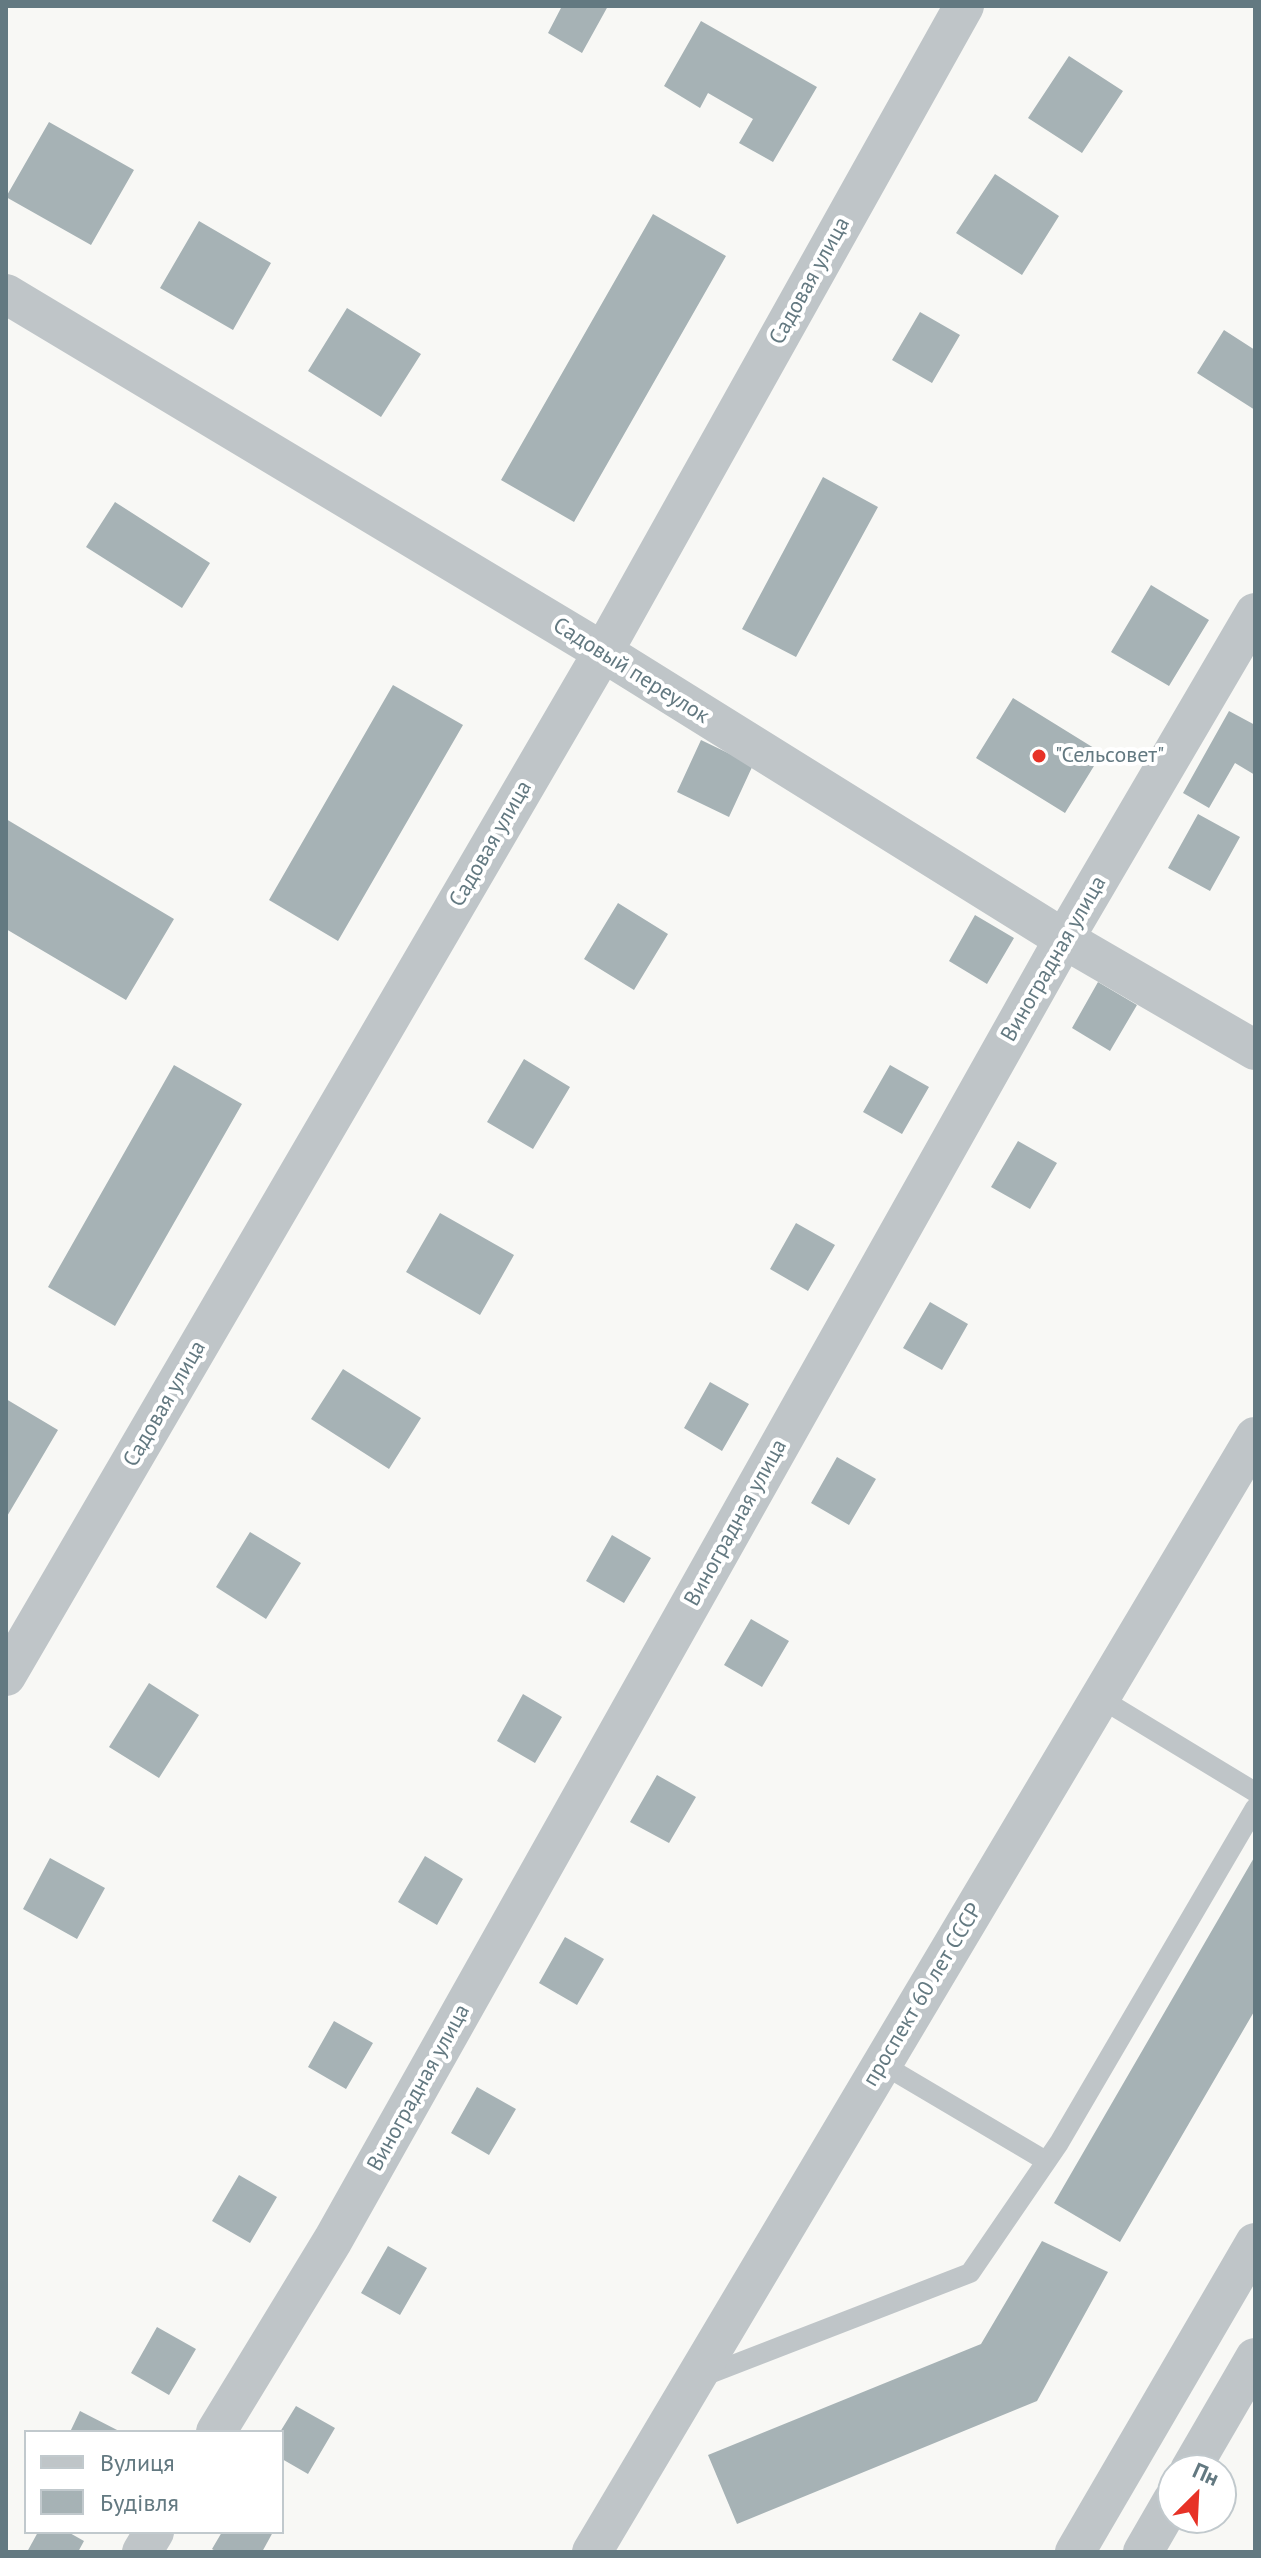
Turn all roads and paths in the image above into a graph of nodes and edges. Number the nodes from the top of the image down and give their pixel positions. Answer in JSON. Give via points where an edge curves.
{"nodes":[{"id":1,"x":964,"y":6,"type":"edge"},
{"id":2,"x":6,"y":294,"type":"edge"},
{"id":3,"x":1255,"y":613,"type":"edge"},
{"id":4,"x":603,"y":652,"type":"junction"},
{"id":5,"x":1064,"y":939,"type":"junction"},
{"id":6,"x":1255,"y":1050,"type":"edge"},
{"id":7,"x":1255,"y":1437,"type":"edge"},
{"id":8,"x":6,"y":1676,"type":"edge"},
{"id":9,"x":1100,"y":1698,"type":"junction"},
{"id":10,"x":1255,"y":1792,"type":"edge"},
{"id":11,"x":1255,"y":1808,"type":"edge"},
{"id":12,"x":882,"y":2064,"type":"junction"},
{"id":13,"x":1046,"y":2161,"type":"junction"},
{"id":14,"x":1255,"y":2243,"type":"edge"},
{"id":15,"x":1255,"y":2358,"type":"edge"},
{"id":16,"x":695,"y":2379,"type":"junction"},
{"id":17,"x":217,"y":2430,"type":"edge"},
{"id":18,"x":1199,"y":2454,"type":"edge"},
{"id":19,"x":1157,"y":2528,"type":"edge"},
{"id":20,"x":153,"y":2534,"type":"edge"},
{"id":21,"x":142,"y":2552,"type":"edge"},
{"id":22,"x":592,"y":2552,"type":"edge"},
{"id":23,"x":1075,"y":2552,"type":"edge"},
{"id":24,"x":1143,"y":2552,"type":"edge"}],
"edges":[{"from":1,"to":4,"type":"street","name":"Садовая улица"},
{"from":2,"to":4,"type":"street","name":"Садовый переулок"},
{"from":3,"to":5,"type":"street","name":"Виноградная улица"},
{"from":4,"to":5,"type":"street","name":"Садовый переулок"},
{"from":4,"to":8,"type":"street","name":"Садовая улица"},
{"from":5,"to":6,"type":"street","name":"Садовый переулок"},
{"from":5,"to":17,"type":"street","name":"Виноградная улица","via":[[333,2240]]},
{"from":7,"to":9,"type":"street","name":"проспект 60 лет СССР"},
{"from":9,"to":10,"type":"lane"},
{"from":9,"to":12,"type":"street","name":"проспект 60 лет СССР"},
{"from":11,"to":13,"type":"lane"},
{"from":12,"to":13,"type":"lane"},
{"from":12,"to":16,"type":"street","name":"проспект 60 лет СССР"},
{"from":13,"to":16,"type":"lane","via":[[970,2273]]},
{"from":14,"to":23,"type":"street"},
{"from":15,"to":18,"type":"street"},
{"from":16,"to":22,"type":"street","name":"проспект 60 лет СССР"},
{"from":19,"to":24,"type":"street"},
{"from":20,"to":21,"type":"street"}]}
